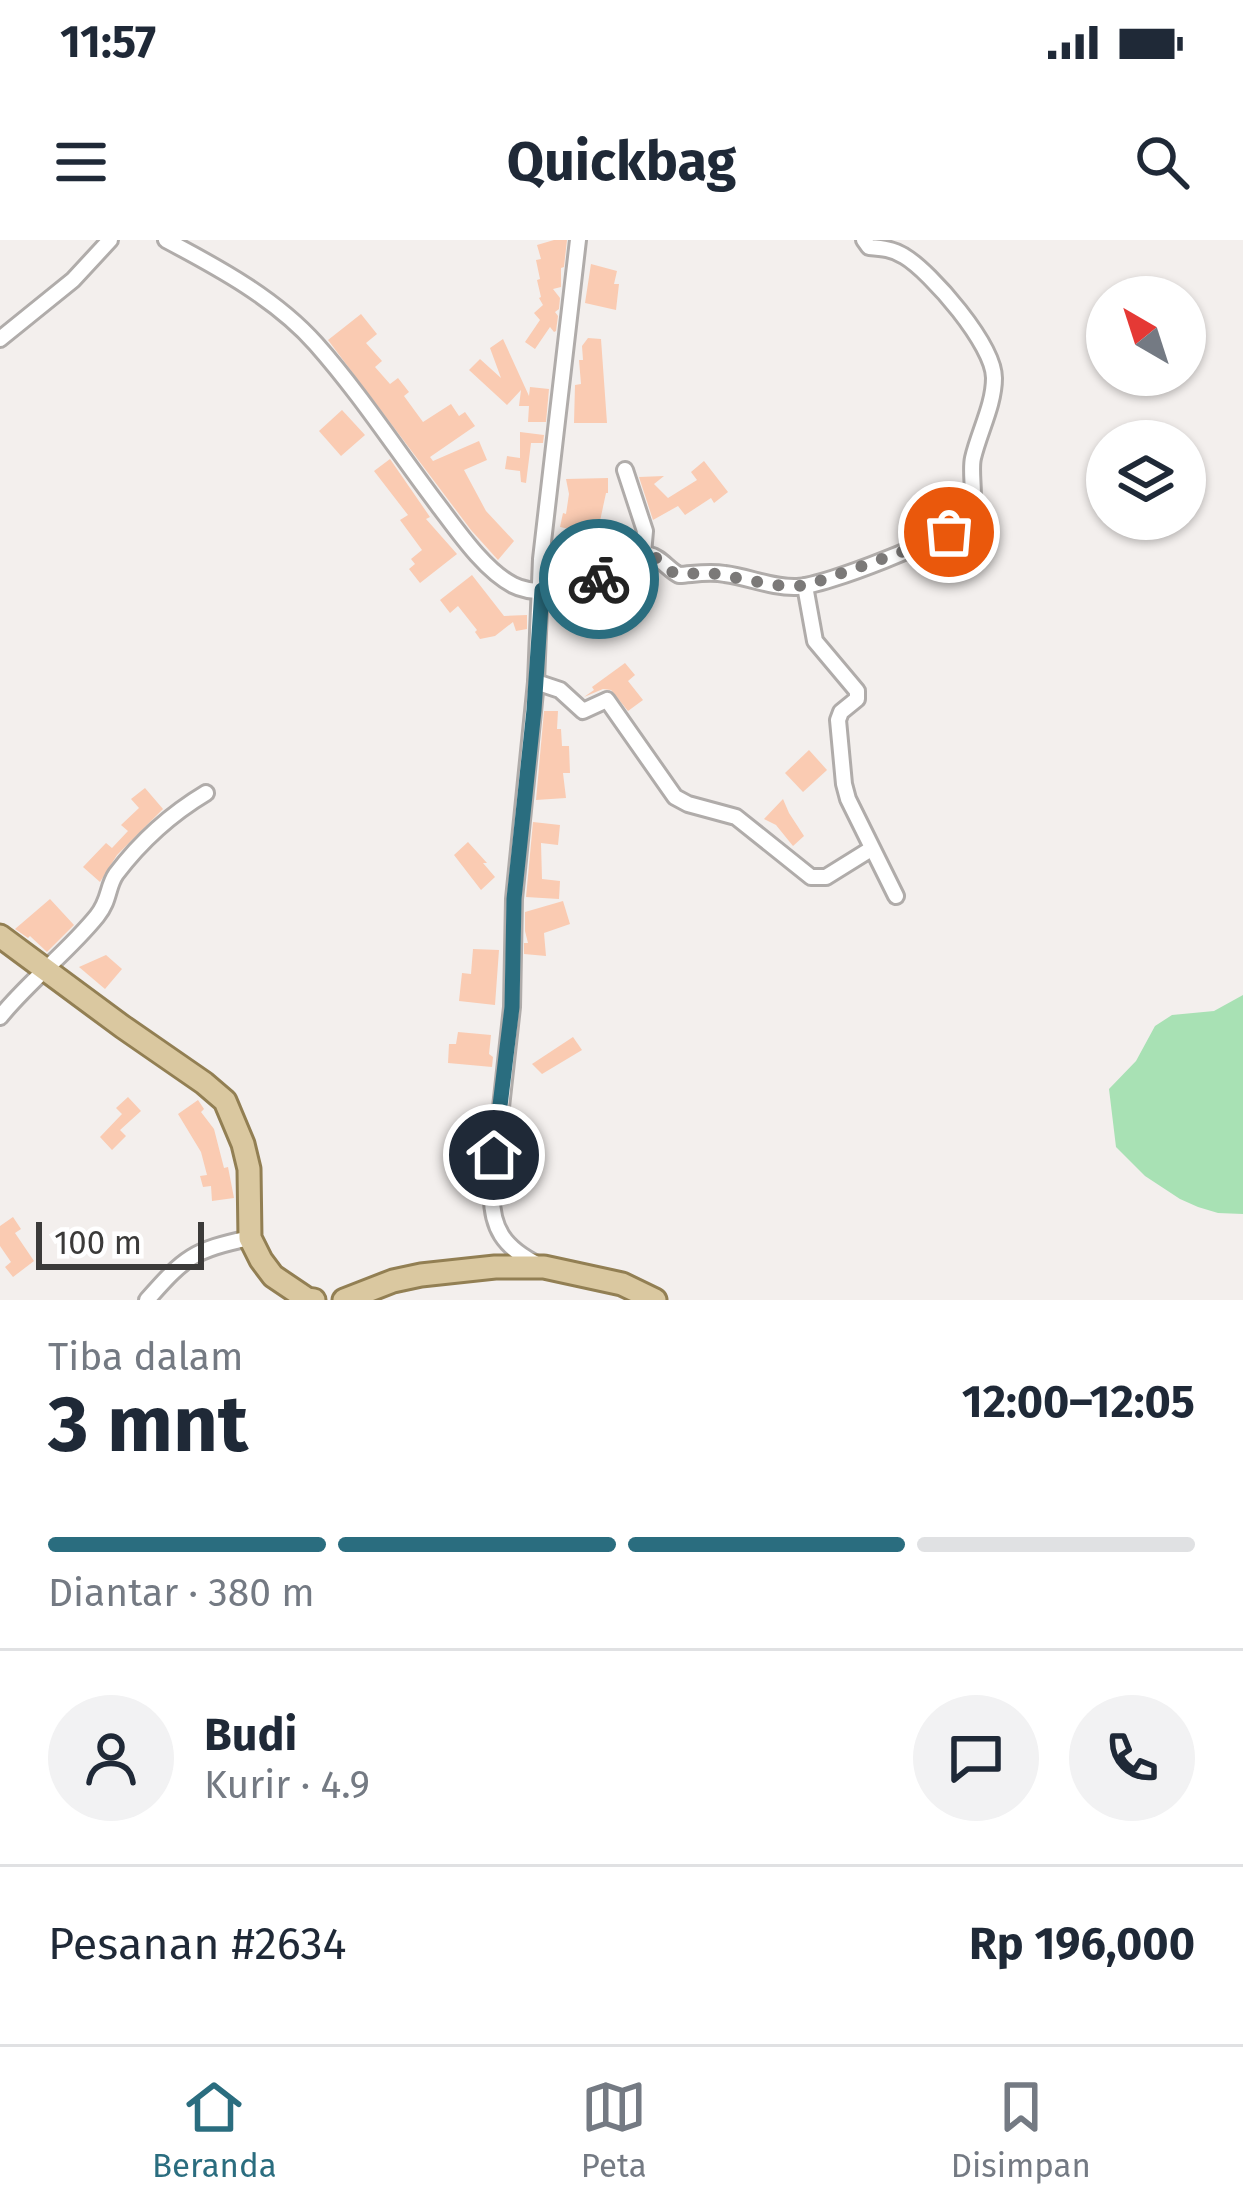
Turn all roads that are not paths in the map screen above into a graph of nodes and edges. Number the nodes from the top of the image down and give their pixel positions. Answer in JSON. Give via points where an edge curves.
{"nodes":[{"id":1,"x":110,"y":240,"type":"edge"},
{"id":2,"x":166,"y":240,"type":"edge"},
{"id":3,"x":578,"y":240,"type":"edge"},
{"id":4,"x":864,"y":240,"type":"edge"},
{"id":5,"x":0,"y":339,"type":"edge"},
{"id":6,"x":625,"y":470,"type":"dead end"},
{"id":7,"x":644,"y":554,"type":"junction"},
{"id":8,"x":805,"y":586,"type":"junction"},
{"id":9,"x":542,"y":590,"type":"junction"},
{"id":10,"x":536,"y":682,"type":"junction"},
{"id":11,"x":206,"y":793,"type":"dead end"},
{"id":12,"x":871,"y":849,"type":"junction"},
{"id":13,"x":896,"y":896,"type":"dead end"},
{"id":14,"x":0,"y":936,"type":"edge"},
{"id":15,"x":43,"y":969,"type":"junction"},
{"id":16,"x":0,"y":1017,"type":"edge"},
{"id":17,"x":250,"y":1238,"type":"junction"},
{"id":18,"x":544,"y":1267,"type":"junction"},
{"id":19,"x":147,"y":1300,"type":"edge"},
{"id":20,"x":314,"y":1300,"type":"edge"},
{"id":21,"x":344,"y":1300,"type":"edge"},
{"id":22,"x":655,"y":1300,"type":"edge"}],
"edges":[{"from":1,"to":5,"type":"street"},
{"from":2,"to":9,"type":"street","via":[[236,279],[313,340],[469,544],[508,583]]},
{"from":3,"to":9,"type":"street"},
{"from":4,"to":8,"type":"street","via":[[917,264],[981,337],[995,383],[973,455],[968,518],[930,542]]},
{"from":6,"to":7,"type":"street","via":[[645,531]]},
{"from":7,"to":8,"type":"street","via":[[680,575]]},
{"from":7,"to":9,"type":"street","via":[[586,586]]},
{"from":8,"to":12,"type":"street","via":[[815,640],[857,691],[839,715],[841,752],[848,799]]},
{"from":9,"to":10,"type":"street"},
{"from":10,"to":12,"type":"street","via":[[560,689],[583,711],[607,700],[675,797],[736,817],[806,875],[826,877]]},
{"from":10,"to":18,"type":"street","via":[[491,1207],[499,1232]]},
{"from":11,"to":15,"type":"street","via":[[137,848],[94,920]]},
{"from":12,"to":13,"type":"street"},
{"from":14,"to":15,"type":"main road"},
{"from":15,"to":16,"type":"street"},
{"from":15,"to":17,"type":"main road","via":[[225,1101],[249,1169]]},
{"from":17,"to":19,"type":"street","via":[[183,1261]]},
{"from":17,"to":20,"type":"main road","via":[[273,1276]]},
{"from":18,"to":21,"type":"main road","via":[[421,1275]]},
{"from":18,"to":22,"type":"main road"}]}
